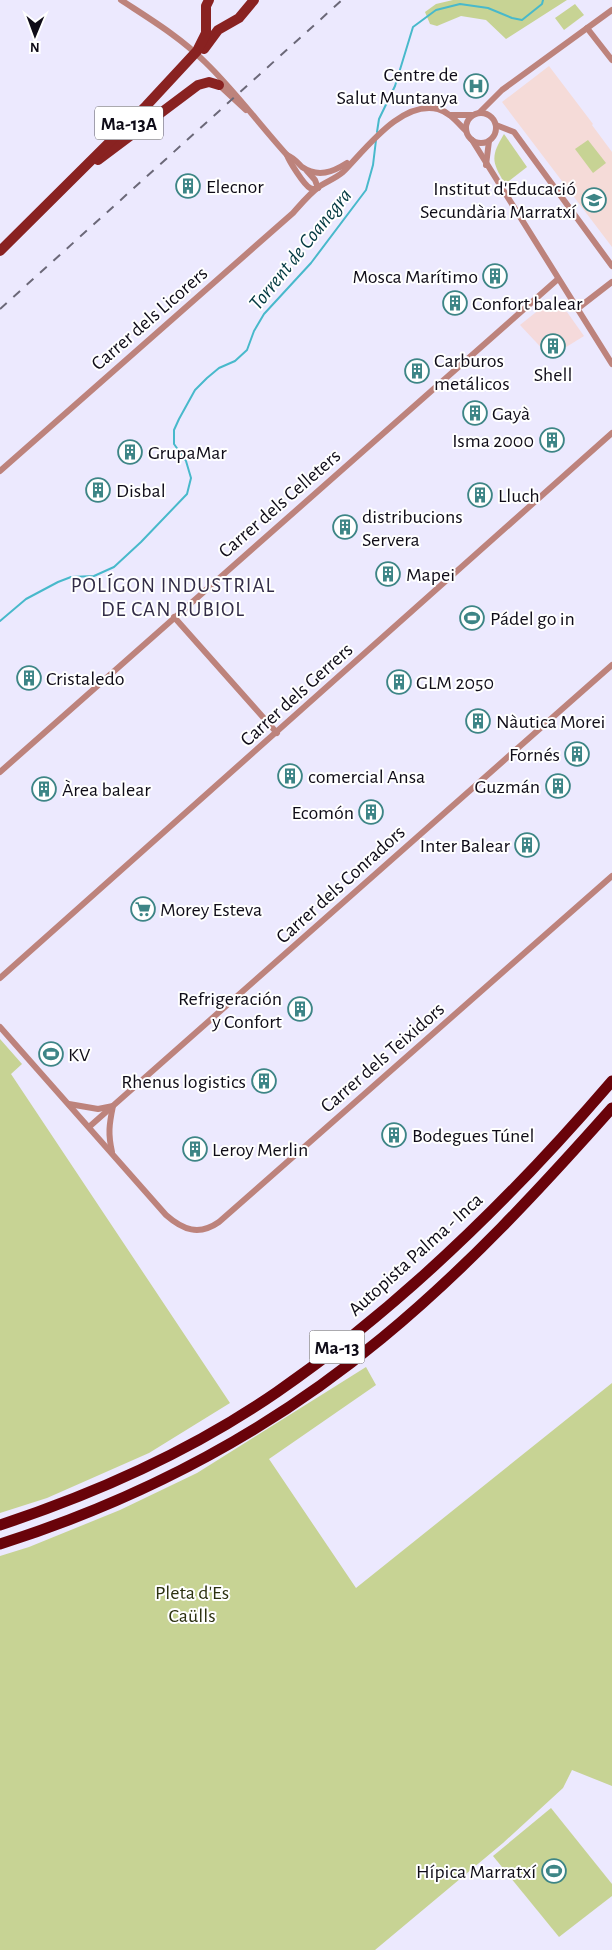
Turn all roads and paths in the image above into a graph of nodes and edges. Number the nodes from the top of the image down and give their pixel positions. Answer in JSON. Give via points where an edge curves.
{"nodes":[{"id":1,"x":121,"y":0,"type":"edge"},
{"id":2,"x":202,"y":0,"type":"edge"},
{"id":3,"x":209,"y":0,"type":"edge"},
{"id":4,"x":254,"y":0,"type":"edge"},
{"id":5,"x":612,"y":10,"type":"edge"},
{"id":6,"x":206,"y":12,"type":"junction"},
{"id":7,"x":227,"y":24,"type":"junction"},
{"id":8,"x":587,"y":28,"type":"junction"},
{"id":9,"x":612,"y":60,"type":"edge"},
{"id":10,"x":173,"y":79,"type":"junction"},
{"id":11,"x":219,"y":85,"type":"joint"},
{"id":12,"x":230,"y":91,"type":"junction"},
{"id":13,"x":480,"y":112,"type":"junction"},
{"id":14,"x":450,"y":115,"type":"junction"},
{"id":15,"x":472,"y":115,"type":"junction"},
{"id":16,"x":496,"y":125,"type":"junction"},
{"id":17,"x":465,"y":130,"type":"junction"},
{"id":18,"x":472,"y":140,"type":"junction"},
{"id":19,"x":489,"y":141,"type":"junction"},
{"id":20,"x":287,"y":155,"type":"junction"},
{"id":21,"x":352,"y":161,"type":"junction"},
{"id":22,"x":486,"y":165,"type":"junction"},
{"id":23,"x":84,"y":167,"type":"junction"},
{"id":24,"x":302,"y":167,"type":"junction"},
{"id":25,"x":318,"y":188,"type":"junction"},
{"id":26,"x":0,"y":250,"type":"edge"},
{"id":27,"x":612,"y":266,"type":"edge"},
{"id":28,"x":558,"y":279,"type":"junction"},
{"id":29,"x":612,"y":282,"type":"edge"},
{"id":30,"x":577,"y":309,"type":"junction"},
{"id":31,"x":612,"y":364,"type":"edge"},
{"id":32,"x":612,"y":433,"type":"edge"},
{"id":33,"x":0,"y":471,"type":"edge"},
{"id":34,"x":174,"y":617,"type":"junction"},
{"id":35,"x":612,"y":665,"type":"edge"},
{"id":36,"x":277,"y":733,"type":"junction"},
{"id":37,"x":0,"y":772,"type":"edge"},
{"id":38,"x":612,"y":876,"type":"edge"},
{"id":39,"x":0,"y":978,"type":"edge"},
{"id":40,"x":0,"y":1027,"type":"edge"},
{"id":41,"x":612,"y":1080,"type":"edge"},
{"id":42,"x":69,"y":1104,"type":"junction"},
{"id":43,"x":114,"y":1106,"type":"junction"},
{"id":44,"x":612,"y":1108,"type":"edge"},
{"id":45,"x":89,"y":1127,"type":"junction"},
{"id":46,"x":113,"y":1154,"type":"junction"},
{"id":47,"x":0,"y":1525,"type":"edge"},
{"id":48,"x":0,"y":1544,"type":"edge"}],
"edges":[{"from":1,"to":12,"type":"street","via":[[188,46]]},
{"from":2,"to":6,"type":"street"},
{"from":3,"to":6,"type":"main road","number":"Ma-13A"},
{"from":4,"to":7,"type":"main road","number":"Ma-13A","via":[[238,18]]},
{"from":5,"to":8,"type":"street"},
{"from":6,"to":7,"type":"main road","via":[[215,23]]},
{"from":6,"to":10,"type":"main road","number":"Ma-13A","via":[[207,28],[202,43]]},
{"from":7,"to":10,"type":"main road","number":"Ma-13A"},
{"from":8,"to":9,"type":"street"},
{"from":8,"to":13,"type":"street","via":[[502,90]]},
{"from":10,"to":23,"type":"main road","number":"Ma-13A"},
{"from":11,"to":12,"type":"street"},
{"from":11,"to":23,"type":"main road","via":[[209,82],[198,84]]},
{"from":12,"to":20,"type":"street"},
{"from":13,"to":15,"type":"street"},
{"from":13,"to":16,"type":"street","via":[[492,117]]},
{"from":14,"to":15,"type":"street"},
{"from":14,"to":17,"type":"street"},
{"from":14,"to":21,"type":"street","name":"Carrer dels Licorers","via":[[439,109],[412,110]]},
{"from":15,"to":17,"type":"street"},
{"from":16,"to":19,"type":"street","via":[[495,134]]},
{"from":16,"to":27,"type":"street","via":[[514,132]]},
{"from":17,"to":18,"type":"street"},
{"from":18,"to":19,"type":"street","via":[[480,143]]},
{"from":18,"to":22,"type":"street"},
{"from":19,"to":22,"type":"street"},
{"from":20,"to":24,"type":"street"},
{"from":20,"to":25,"type":"street","via":[[307,186]]},
{"from":21,"to":24,"type":"street","via":[[328,173]]},
{"from":21,"to":25,"type":"street","name":"Carrer dels Licorers","via":[[335,178]]},
{"from":22,"to":28,"type":"street"},
{"from":23,"to":26,"type":"main road","number":"Ma-13A"},
{"from":24,"to":25,"type":"street"},
{"from":25,"to":33,"type":"street","name":"Carrer dels Licorers"},
{"from":28,"to":30,"type":"street"},
{"from":28,"to":34,"type":"street","name":"Carrer dels Celleters"},
{"from":29,"to":30,"type":"street"},
{"from":30,"to":31,"type":"street"},
{"from":32,"to":36,"type":"street","name":"Carrer dels Gerrers"},
{"from":34,"to":36,"type":"street"},
{"from":34,"to":37,"type":"street","name":"Carrer dels Celleters"},
{"from":35,"to":43,"type":"street","name":"Carrer dels Conradors"},
{"from":36,"to":39,"type":"street","name":"Carrer dels Gerrers"},
{"from":38,"to":46,"type":"street","name":"Carrer dels Teixidors","via":[[209,1229],[198,1230],[176,1224]]},
{"from":40,"to":42,"type":"street","name":"Carrer dels Teixidors"},
{"from":41,"to":47,"type":"highway","name":"Autopista Palma - Inca","number":"Ma-13","via":[[542,1159],[473,1228],[387,1306],[305,1372],[246,1412],[154,1463],[81,1496]]},
{"from":42,"to":43,"type":"street","via":[[98,1110]]},
{"from":42,"to":45,"type":"street","name":"Carrer dels Teixidors"},
{"from":43,"to":45,"type":"street","name":"Carrer dels Conradors"},
{"from":43,"to":46,"type":"street","via":[[108,1127]]},
{"from":44,"to":48,"type":"highway","name":"Autopista Palma - Inca","number":"Ma-13","via":[[529,1200],[461,1268],[388,1333],[325,1382],[236,1440],[158,1481],[94,1510]]},
{"from":45,"to":46,"type":"street","name":"Carrer dels Teixidors"}]}
